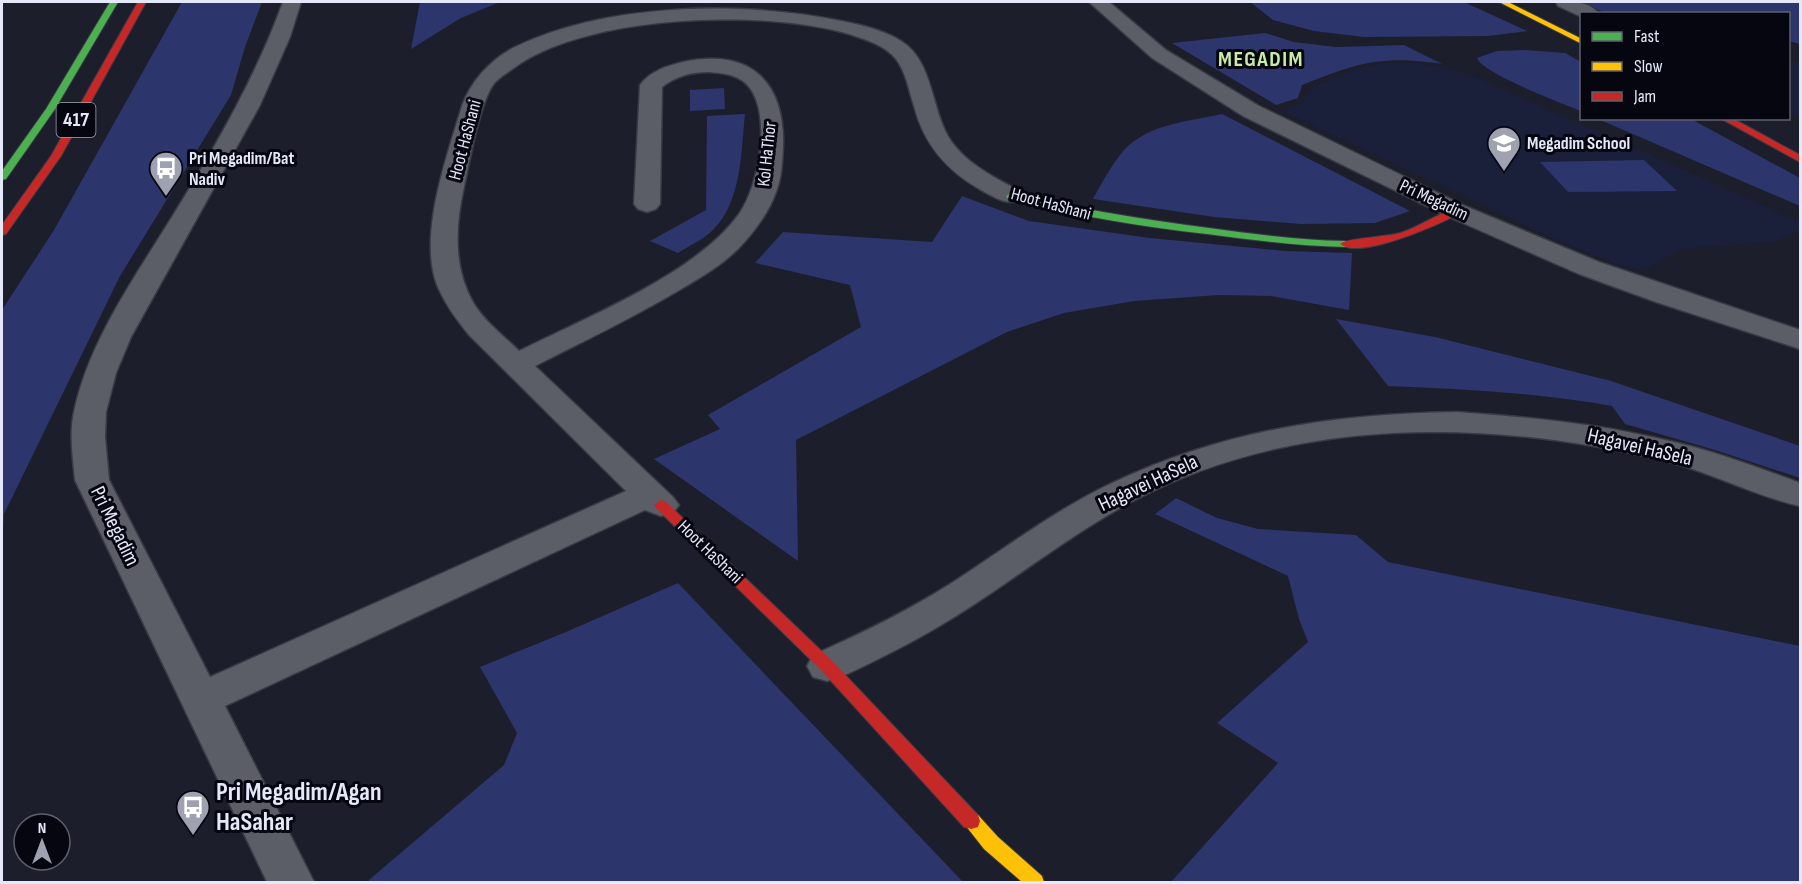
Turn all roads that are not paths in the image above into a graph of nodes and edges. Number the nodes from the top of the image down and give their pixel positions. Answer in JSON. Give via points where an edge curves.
{"nodes":[{"id":1,"x":114,"y":2,"type":"edge"},
{"id":2,"x":142,"y":2,"type":"edge"},
{"id":3,"x":292,"y":2,"type":"edge"},
{"id":4,"x":1098,"y":2,"type":"edge"},
{"id":5,"x":1503,"y":2,"type":"edge"},
{"id":6,"x":1557,"y":4,"type":"edge"},
{"id":7,"x":1583,"y":12,"type":"edge"},
{"id":8,"x":1580,"y":21,"type":"edge"},
{"id":9,"x":1580,"y":41,"type":"edge"},
{"id":10,"x":1728,"y":120,"type":"edge"},
{"id":11,"x":1800,"y":159,"type":"edge"},
{"id":12,"x":2,"y":177,"type":"edge"},
{"id":13,"x":1011,"y":196,"type":"joint"},
{"id":14,"x":647,"y":204,"type":"dead end"},
{"id":15,"x":1456,"y":211,"type":"junction"},
{"id":16,"x":2,"y":232,"type":"edge"},
{"id":17,"x":1800,"y":340,"type":"edge"},
{"id":18,"x":516,"y":364,"type":"junction"},
{"id":19,"x":1800,"y":495,"type":"edge"},
{"id":20,"x":655,"y":499,"type":"junction"},
{"id":21,"x":827,"y":666,"type":"junction"},
{"id":22,"x":201,"y":699,"type":"junction"},
{"id":23,"x":291,"y":882,"type":"edge"},
{"id":24,"x":1035,"y":882,"type":"edge"}],
"edges":[{"from":1,"to":12,"type":"main road","number":"417","via":[[50,108]]},
{"from":2,"to":16,"type":"main road","number":"417","via":[[56,156]]},
{"from":3,"to":22,"type":"street","name":"Pri Megadim","via":[[253,96],[119,331],[99,378],[90,414],[92,480]]},
{"from":4,"to":15,"type":"street","name":"Pri Megadim","via":[[1159,54],[1251,111]]},
{"from":5,"to":9,"type":"main road"},
{"from":6,"to":7,"type":"street"},
{"from":6,"to":8,"type":"main road"},
{"from":10,"to":11,"type":"main road"},
{"from":13,"to":15,"type":"main road","name":"Hoot HaShani","via":[[1093,217],[1331,244],[1401,237],[1424,230]]},
{"from":13,"to":18,"type":"street","name":"Hoot HaShani","via":[[968,171],[945,150],[933,131],[906,56],[878,34],[850,23],[760,6],[696,6],[624,14],[564,31],[506,61],[487,78],[475,97],[443,223],[443,250],[460,303],[479,329]]},
{"from":14,"to":18,"type":"street","name":"Kol HaThor","via":[[651,85],[675,71],[713,66],[742,71],[754,80],[771,104],[769,170],[763,195],[729,242],[670,285]]},
{"from":15,"to":17,"type":"street","name":"Pri Megadim","via":[[1589,268]]},
{"from":18,"to":20,"type":"street","name":"Hoot HaShani"},
{"from":19,"to":21,"type":"street","name":"Hagavei HaSela","via":[[1662,450],[1535,427],[1411,421],[1291,434],[1197,459],[1122,492],[940,609]]},
{"from":20,"to":21,"type":"main road","name":"Hoot HaShani"},
{"from":20,"to":22,"type":"street","via":[[502,562]]},
{"from":21,"to":24,"type":"main road","via":[[992,843]]},
{"from":22,"to":23,"type":"street","name":"Pri Megadim"}]}
